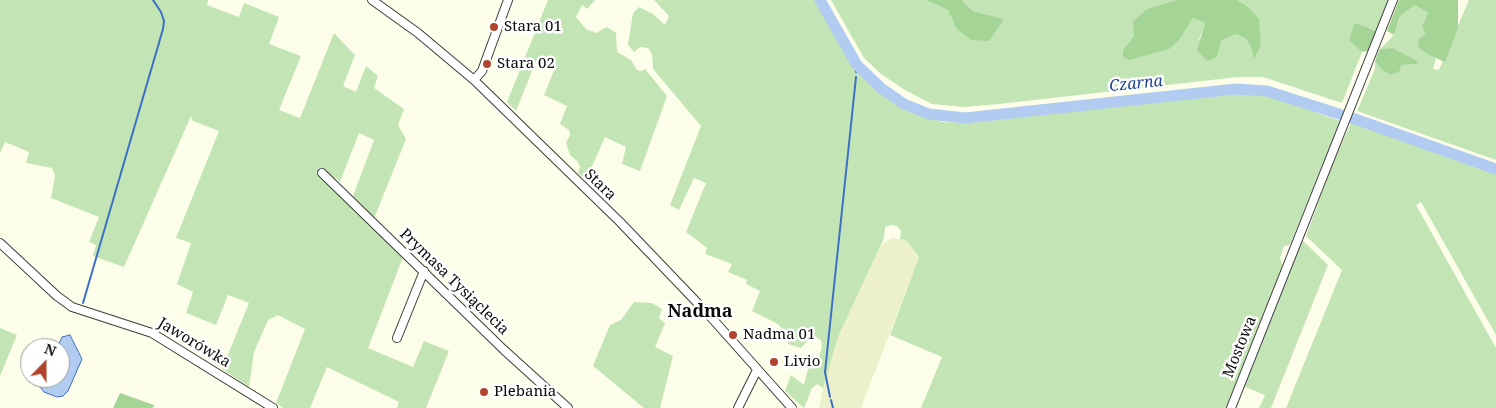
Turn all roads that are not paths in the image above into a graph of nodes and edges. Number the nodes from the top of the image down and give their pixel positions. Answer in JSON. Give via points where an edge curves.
{"nodes":[{"id":1,"x":372,"y":0,"type":"edge"},
{"id":2,"x":508,"y":0,"type":"edge"},
{"id":3,"x":1393,"y":0,"type":"edge"},
{"id":4,"x":474,"y":80,"type":"junction"},
{"id":5,"x":322,"y":174,"type":"dead end"},
{"id":6,"x":0,"y":243,"type":"edge"},
{"id":7,"x":424,"y":271,"type":"junction"},
{"id":8,"x":397,"y":338,"type":"dead end"},
{"id":9,"x":757,"y":370,"type":"junction"},
{"id":10,"x":273,"y":408,"type":"edge"},
{"id":11,"x":568,"y":408,"type":"edge"},
{"id":12,"x":738,"y":408,"type":"edge"},
{"id":13,"x":792,"y":408,"type":"edge"},
{"id":14,"x":1231,"y":408,"type":"edge"}],
"edges":[{"from":1,"to":4,"type":"street","name":"Stara"},
{"from":2,"to":4,"type":"street","via":[[482,71]]},
{"from":3,"to":14,"type":"street","name":"Mostowa"},
{"from":4,"to":9,"type":"street","name":"Stara","via":[[620,222]]},
{"from":5,"to":7,"type":"street","name":"Prymasa Tysiąclecia"},
{"from":6,"to":10,"type":"street","name":"Jaworówka","via":[[72,307],[152,333]]},
{"from":7,"to":8,"type":"street"},
{"from":7,"to":11,"type":"street","name":"Prymasa Tysiąclecia"},
{"from":9,"to":12,"type":"street"},
{"from":9,"to":13,"type":"street","name":"Stara"}]}
